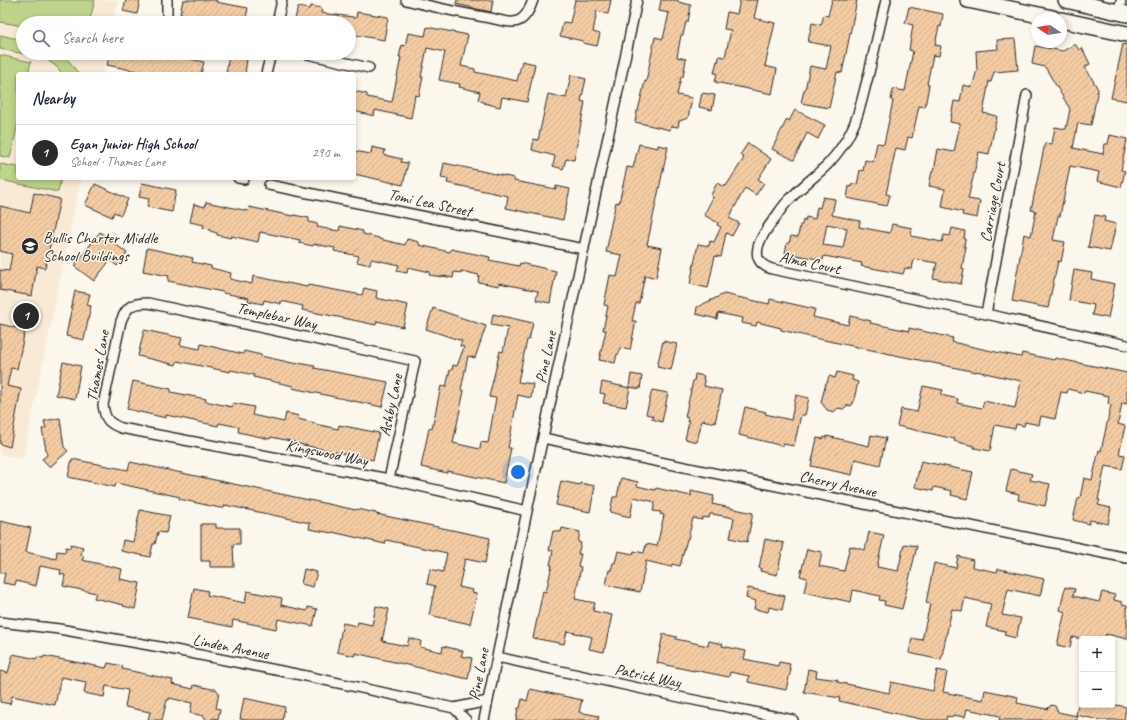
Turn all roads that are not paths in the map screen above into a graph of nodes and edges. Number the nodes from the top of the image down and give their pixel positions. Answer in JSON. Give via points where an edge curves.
{"nodes":[{"id":1,"x":167,"y":0,"type":"edge"},
{"id":2,"x":282,"y":0,"type":"edge"},
{"id":3,"x":406,"y":0,"type":"edge"},
{"id":4,"x":533,"y":0,"type":"edge"},
{"id":5,"x":636,"y":0,"type":"edge"},
{"id":6,"x":886,"y":0,"type":"edge"},
{"id":7,"x":968,"y":0,"type":"edge"},
{"id":8,"x":1066,"y":0,"type":"edge"},
{"id":9,"x":1122,"y":8,"type":"edge"},
{"id":10,"x":1031,"y":13,"type":"edge"},
{"id":11,"x":167,"y":16,"type":"edge"},
{"id":12,"x":279,"y":16,"type":"edge"},
{"id":13,"x":1067,"y":21,"type":"edge"},
{"id":14,"x":1127,"y":34,"type":"edge"},
{"id":15,"x":269,"y":60,"type":"edge"},
{"id":16,"x":334,"y":60,"type":"edge"},
{"id":17,"x":369,"y":68,"type":"dead end"},
{"id":18,"x":266,"y":72,"type":"edge"},
{"id":19,"x":1027,"y":95,"type":"dead end"},
{"id":20,"x":270,"y":185,"type":"dead end"},
{"id":21,"x":584,"y":249,"type":"junction"},
{"id":22,"x":132,"y":305,"type":"joint"},
{"id":23,"x":986,"y":314,"type":"junction"},
{"id":24,"x":1127,"y":346,"type":"edge"},
{"id":25,"x":415,"y":361,"type":"joint"},
{"id":26,"x":120,"y":428,"type":"joint"},
{"id":27,"x":543,"y":438,"type":"junction"},
{"id":28,"x":389,"y":479,"type":"junction"},
{"id":29,"x":527,"y":511,"type":"junction"},
{"id":30,"x":1127,"y":558,"type":"edge"},
{"id":31,"x":0,"y":622,"type":"edge"},
{"id":32,"x":497,"y":657,"type":"junction"},
{"id":33,"x":488,"y":701,"type":"junction"},
{"id":34,"x":454,"y":708,"type":"junction"},
{"id":35,"x":466,"y":720,"type":"edge"},
{"id":36,"x":484,"y":720,"type":"edge"},
{"id":37,"x":793,"y":720,"type":"edge"}],
"edges":[{"from":1,"to":11,"type":"street"},
{"from":2,"to":12,"type":"street"},
{"from":3,"to":4,"type":"street","via":[[513,22],[525,16]]},
{"from":5,"to":21,"type":"street","name":"Pine Lane"},
{"from":6,"to":23,"type":"street","name":"Alma Court","via":[[853,128],[843,146],[789,200],[764,232],[759,240],[758,256],[765,267],[772,269]]},
{"from":7,"to":10,"type":"main road"},
{"from":8,"to":9,"type":"main road"},
{"from":13,"to":14,"type":"main road"},
{"from":15,"to":18,"type":"street"},
{"from":16,"to":17,"type":"street"},
{"from":19,"to":23,"type":"street","name":"Carriage Court"},
{"from":20,"to":21,"type":"street","name":"Tomi Lea Street"},
{"from":21,"to":27,"type":"street","name":"Pine Lane"},
{"from":22,"to":25,"type":"street","name":"Templebar Way","via":[[148,303]]},
{"from":22,"to":26,"type":"street","name":"Thames Lane","via":[[125,311],[121,321],[103,405],[104,415],[108,421]]},
{"from":23,"to":24,"type":"street","name":"Alma Court"},
{"from":25,"to":28,"type":"street","name":"Ashby Lane"},
{"from":26,"to":28,"type":"street","name":"Kingswood Way"},
{"from":27,"to":29,"type":"street","name":"Pine Lane"},
{"from":27,"to":30,"type":"street","name":"Cherry Avenue"},
{"from":28,"to":29,"type":"street","name":"Kingswood Way"},
{"from":29,"to":32,"type":"street","name":"Pine Lane"},
{"from":31,"to":34,"type":"street","name":"Linden Avenue","via":[[59,629],[160,647]]},
{"from":32,"to":33,"type":"street","name":"Pine Lane"},
{"from":32,"to":37,"type":"street","name":"Patrick Way"},
{"from":33,"to":34,"type":"street","name":"Linden Avenue"},
{"from":33,"to":36,"type":"street","name":"Pine Lane"},
{"from":34,"to":35,"type":"street"}]}
